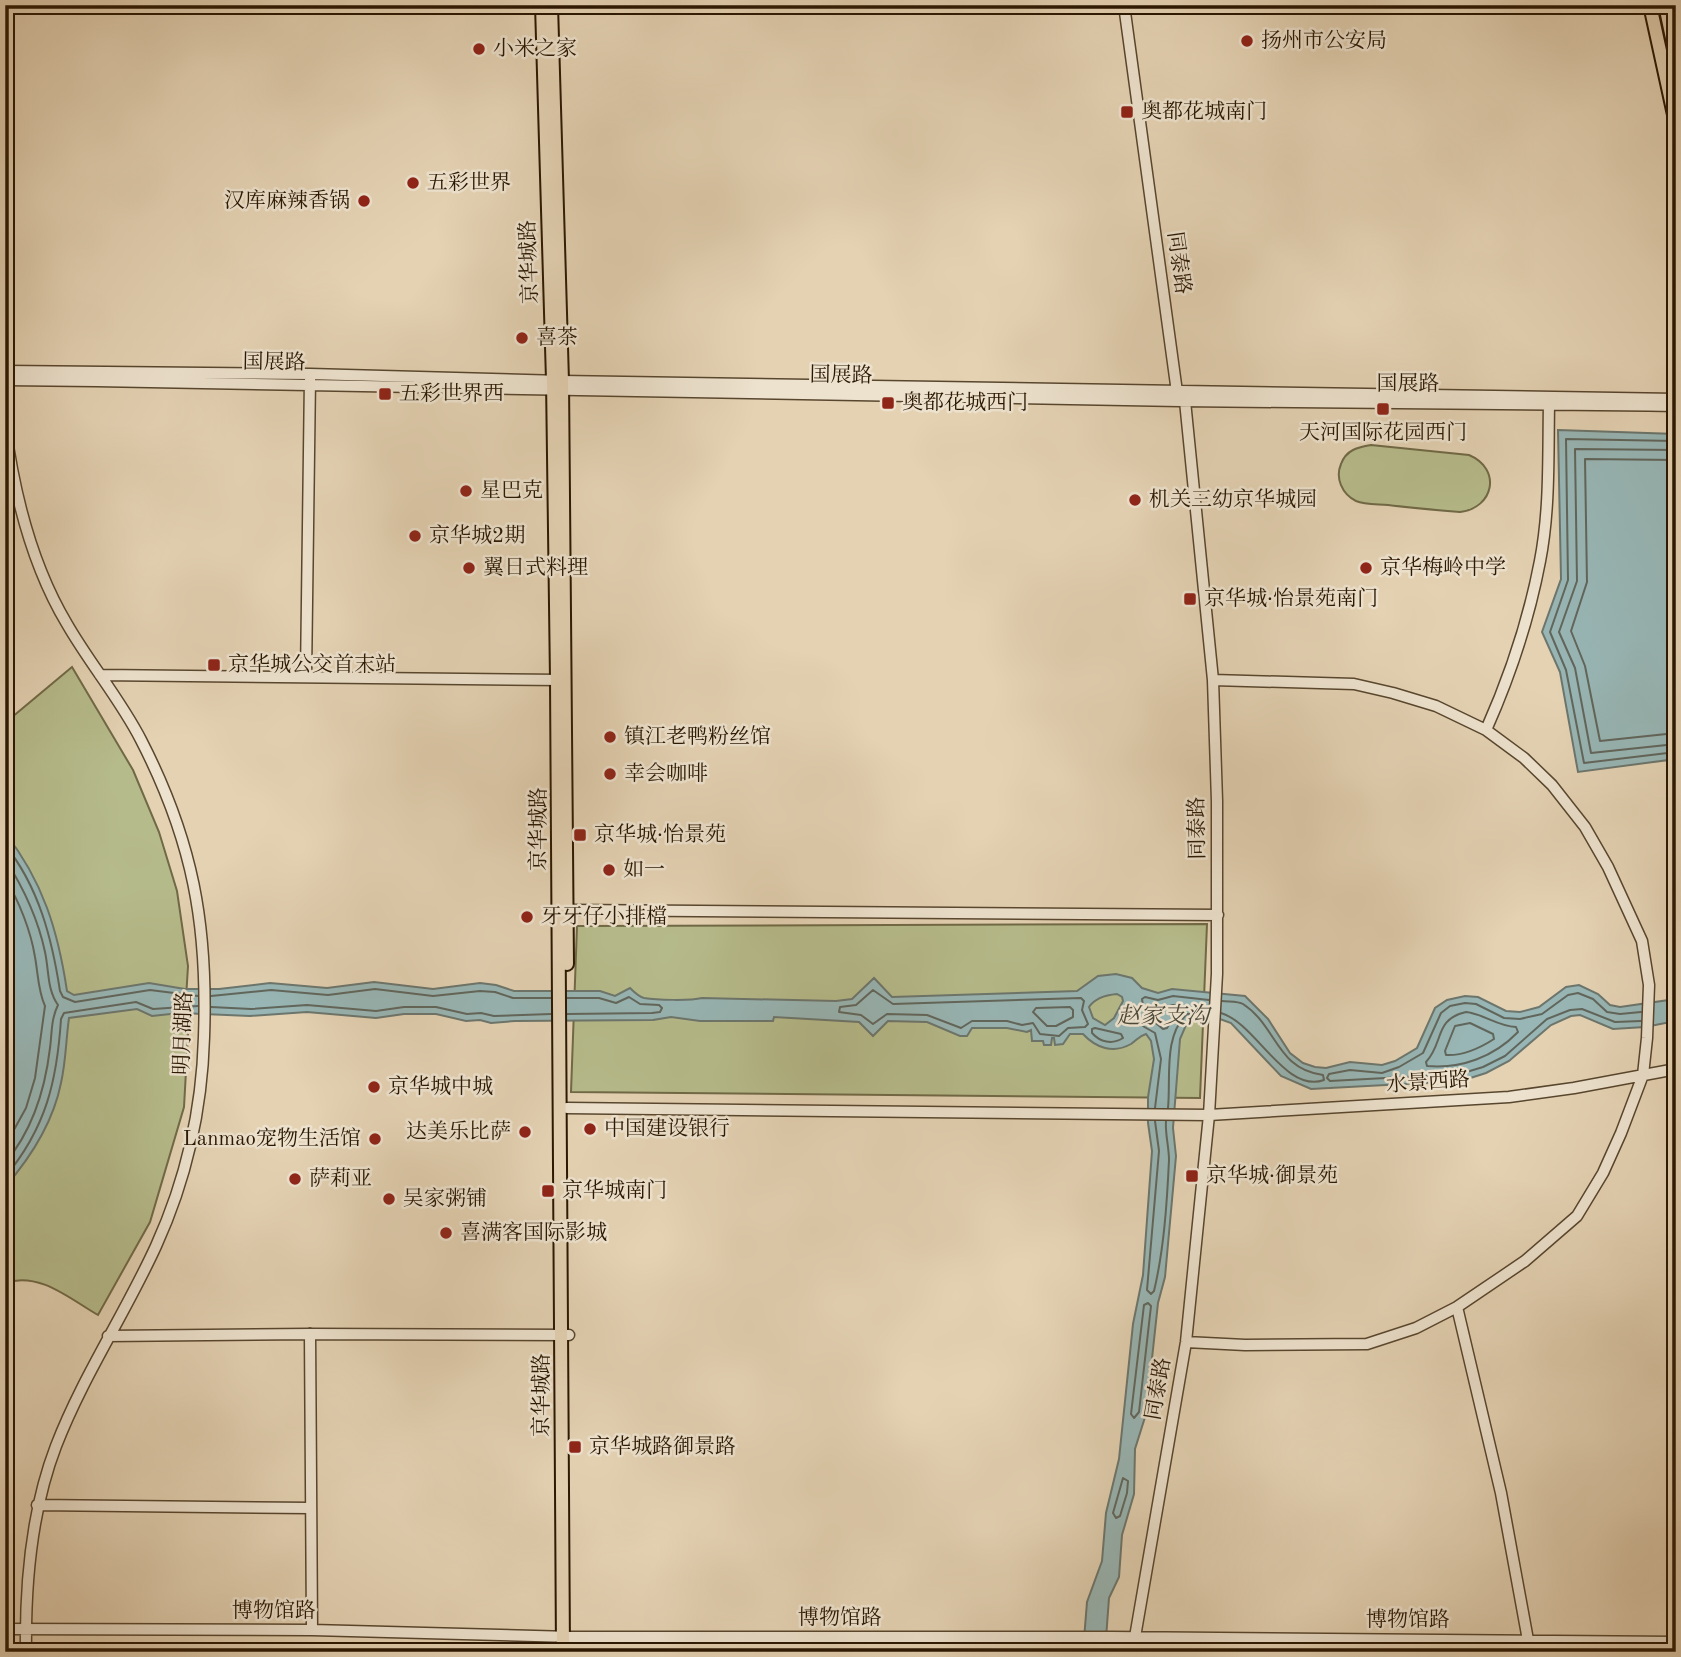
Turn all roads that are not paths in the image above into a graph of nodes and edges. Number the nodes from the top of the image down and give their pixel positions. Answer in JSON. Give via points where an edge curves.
{"nodes":[{"id":1,"x":541,"y":5,"type":"edge"},
{"id":2,"x":551,"y":5,"type":"edge"},
{"id":3,"x":1124,"y":5,"type":"edge"},
{"id":4,"x":1650,"y":5,"type":"edge"},
{"id":5,"x":1665,"y":5,"type":"edge"},
{"id":6,"x":1676,"y":57,"type":"edge"},
{"id":7,"x":1676,"y":124,"type":"edge"},
{"id":8,"x":5,"y":371,"type":"edge"},
{"id":9,"x":310,"y":378,"type":"junction"},
{"id":10,"x":5,"y":380,"type":"edge"},
{"id":11,"x":558,"y":385,"type":"junction"},
{"id":12,"x":1177,"y":391,"type":"junction"},
{"id":13,"x":1676,"y":398,"type":"edge"},
{"id":14,"x":1185,"y":401,"type":"junction"},
{"id":15,"x":1549,"y":404,"type":"junction"},
{"id":16,"x":1676,"y":406,"type":"edge"},
{"id":17,"x":5,"y":425,"type":"edge"},
{"id":18,"x":100,"y":675,"type":"junction"},
{"id":19,"x":306,"y":676,"type":"junction"},
{"id":20,"x":562,"y":680,"type":"junction"},
{"id":21,"x":1213,"y":680,"type":"junction"},
{"id":22,"x":1486,"y":730,"type":"junction"},
{"id":23,"x":567,"y":910,"type":"junction"},
{"id":24,"x":1218,"y":915,"type":"junction"},
{"id":25,"x":562,"y":976,"type":"junction"},
{"id":26,"x":563,"y":1043,"type":"junction"},
{"id":27,"x":1676,"y":1069,"type":"edge"},
{"id":28,"x":1643,"y":1075,"type":"junction"},
{"id":29,"x":567,"y":1108,"type":"junction"},
{"id":30,"x":1209,"y":1115,"type":"junction"},
{"id":31,"x":1457,"y":1307,"type":"junction"},
{"id":32,"x":310,"y":1334,"type":"junction"},
{"id":33,"x":565,"y":1335,"type":"junction"},
{"id":34,"x":108,"y":1336,"type":"junction"},
{"id":35,"x":1186,"y":1342,"type":"junction"},
{"id":36,"x":37,"y":1504,"type":"junction"},
{"id":37,"x":310,"y":1508,"type":"junction"},
{"id":38,"x":5,"y":1629,"type":"edge"},
{"id":39,"x":26,"y":1629,"type":"junction"},
{"id":40,"x":312,"y":1630,"type":"junction"},
{"id":41,"x":567,"y":1637,"type":"junction"},
{"id":42,"x":1135,"y":1637,"type":"junction"},
{"id":43,"x":1528,"y":1640,"type":"junction"},
{"id":44,"x":1676,"y":1642,"type":"edge"},
{"id":45,"x":26,"y":1652,"type":"edge"},
{"id":46,"x":563,"y":1652,"type":"edge"},
{"id":47,"x":571,"y":1652,"type":"edge"},
{"id":48,"x":1135,"y":1652,"type":"edge"}],
"edges":[{"from":1,"to":11,"type":"main road","name":"京华城路"},
{"from":2,"to":11,"type":"main road","name":"京华城路"},
{"from":3,"to":12,"type":"street","name":"同泰路"},
{"from":4,"to":7,"type":"main road"},
{"from":5,"to":6,"type":"main road"},
{"from":8,"to":9,"type":"street","name":"国展路"},
{"from":9,"to":10,"type":"street","name":"国展路"},
{"from":9,"to":11,"type":"street","name":"国展路"},
{"from":9,"to":19,"type":"street"},
{"from":11,"to":12,"type":"street","name":"国展路"},
{"from":11,"to":14,"type":"street","name":"国展路"},
{"from":11,"to":20,"type":"main road","name":"京华城路"},
{"from":12,"to":13,"type":"street","name":"国展路"},
{"from":12,"to":14,"type":"street"},
{"from":14,"to":15,"type":"street","name":"国展路"},
{"from":14,"to":21,"type":"street","name":"同泰路"},
{"from":15,"to":16,"type":"street","name":"国展路"},
{"from":15,"to":22,"type":"street","via":[[1541,559],[1507,683]]},
{"from":17,"to":18,"type":"street","name":"明月湖路","via":[[14,487],[37,562],[66,623]]},
{"from":18,"to":19,"type":"street"},
{"from":18,"to":34,"type":"street","name":"明月湖路","via":[[140,737],[186,848],[205,964],[198,1119],[181,1183],[156,1247]]},
{"from":19,"to":20,"type":"street"},
{"from":20,"to":23,"type":"main road","name":"京华城路"},
{"from":20,"to":25,"type":"main road","name":"京华城路"},
{"from":21,"to":22,"type":"street","via":[[1353,684],[1436,706]]},
{"from":21,"to":24,"type":"street","name":"同泰路"},
{"from":22,"to":28,"type":"street","via":[[1552,785],[1585,827],[1642,941],[1648,985]]},
{"from":23,"to":24,"type":"street"},
{"from":23,"to":25,"type":"main road","name":"京华城路"},
{"from":24,"to":30,"type":"street","name":"同泰路"},
{"from":25,"to":26,"type":"main road","name":"京华城路"},
{"from":26,"to":29,"type":"main road","name":"京华城路"},
{"from":26,"to":33,"type":"main road","name":"京华城路"},
{"from":27,"to":28,"type":"street","name":"水景西路"},
{"from":28,"to":30,"type":"street","name":"水景西路","via":[[1509,1097]]},
{"from":28,"to":31,"type":"street","via":[[1603,1173],[1577,1216],[1525,1261]]},
{"from":29,"to":30,"type":"street","name":"水景西路"},
{"from":29,"to":33,"type":"main road","name":"京华城路"},
{"from":30,"to":35,"type":"street","name":"同泰路"},
{"from":31,"to":35,"type":"street","via":[[1416,1328],[1367,1344]]},
{"from":31,"to":43,"type":"street","via":[[1501,1493]]},
{"from":32,"to":33,"type":"street"},
{"from":32,"to":34,"type":"street"},
{"from":32,"to":37,"type":"street"},
{"from":33,"to":41,"type":"main road","name":"京华城路"},
{"from":34,"to":36,"type":"street","name":"明月湖路","via":[[56,1445]]},
{"from":35,"to":42,"type":"street","name":"同泰路"},
{"from":36,"to":37,"type":"street"},
{"from":36,"to":39,"type":"street","name":"明月湖路"},
{"from":37,"to":40,"type":"street"},
{"from":38,"to":39,"type":"street","name":"博物馆路"},
{"from":39,"to":40,"type":"street","name":"博物馆路"},
{"from":39,"to":45,"type":"street","name":"明月湖路"},
{"from":40,"to":41,"type":"street","name":"博物馆路"},
{"from":41,"to":42,"type":"street","name":"博物馆路"},
{"from":41,"to":46,"type":"main road","name":"京华城路"},
{"from":41,"to":47,"type":"main road","name":"京华城路"},
{"from":42,"to":43,"type":"street","name":"博物馆路"},
{"from":42,"to":48,"type":"street","name":"同泰路"},
{"from":43,"to":44,"type":"street","name":"博物馆路"}]}
